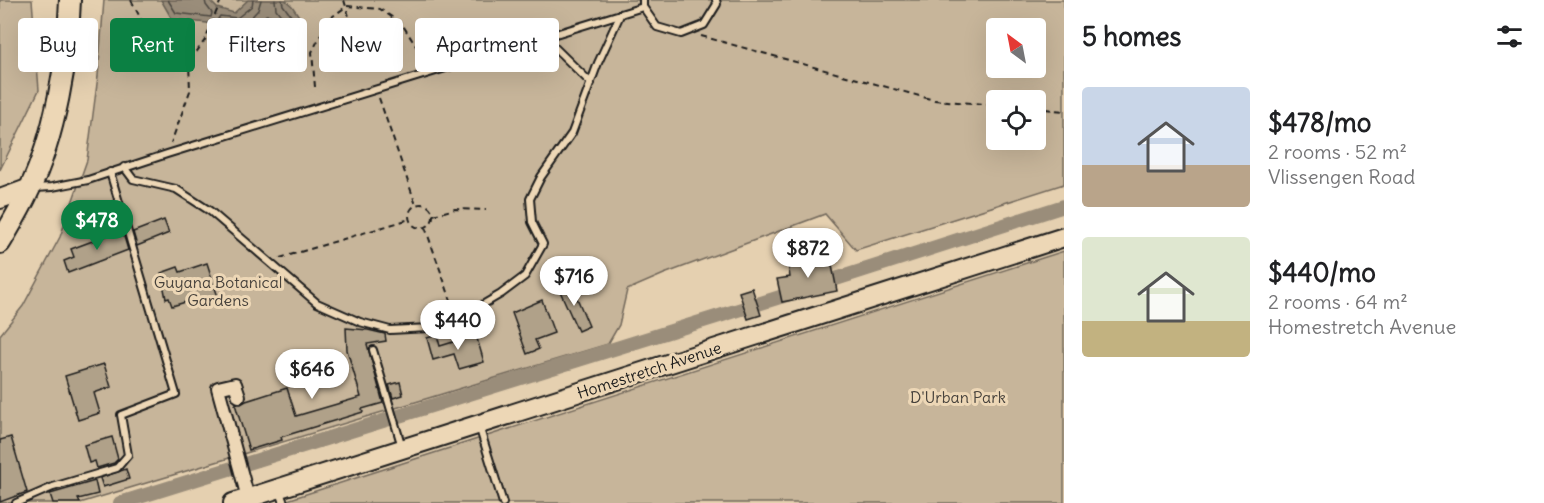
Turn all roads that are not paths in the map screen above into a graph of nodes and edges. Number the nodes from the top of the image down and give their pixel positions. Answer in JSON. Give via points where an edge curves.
{"nodes":[{"id":1,"x":70,"y":0,"type":"edge"},
{"id":2,"x":716,"y":0,"type":"edge"},
{"id":3,"x":643,"y":3,"type":"edge"},
{"id":4,"x":620,"y":15,"type":"junction"},
{"id":5,"x":559,"y":33,"type":"edge"},
{"id":6,"x":559,"y":52,"type":"edge"},
{"id":7,"x":431,"y":72,"type":"edge"},
{"id":8,"x":591,"y":83,"type":"junction"},
{"id":9,"x":124,"y":167,"type":"junction"},
{"id":10,"x":110,"y":172,"type":"junction"},
{"id":11,"x":39,"y":188,"type":"junction"},
{"id":12,"x":0,"y":199,"type":"edge"},
{"id":13,"x":1064,"y":237,"type":"edge"},
{"id":14,"x":0,"y":243,"type":"edge"},
{"id":15,"x":373,"y":350,"type":"dead end"},
{"id":16,"x":239,"y":396,"type":"dead end"},
{"id":17,"x":478,"y":425,"type":"junction"},
{"id":18,"x":404,"y":450,"type":"junction"},
{"id":19,"x":282,"y":496,"type":"edge"},
{"id":20,"x":241,"y":500,"type":"edge"},
{"id":21,"x":16,"y":503,"type":"edge"},
{"id":22,"x":503,"y":503,"type":"edge"}],
"edges":[{"from":1,"to":11,"type":"main road","via":[[62,80]]},
{"from":2,"to":3,"type":"lane","via":[[704,25],[681,34],[657,27]]},
{"from":3,"to":4,"type":"lane"},
{"from":4,"to":5,"type":"lane"},
{"from":4,"to":8,"type":"lane"},
{"from":6,"to":8,"type":"lane"},
{"from":7,"to":9,"type":"lane"},
{"from":8,"to":9,"type":"lane","via":[[572,133],[530,199],[532,222],[543,244],[525,276],[458,318],[429,328],[390,330],[317,303],[210,211],[176,189],[133,179]]},
{"from":9,"to":10,"type":"lane"},
{"from":10,"to":11,"type":"lane","via":[[75,183]]},
{"from":10,"to":21,"type":"lane","via":[[176,394],[121,415],[128,455],[117,468],[53,487]]},
{"from":11,"to":12,"type":"main road"},
{"from":11,"to":14,"type":"main road"},
{"from":13,"to":17,"type":"main road","name":"Homestretch Avenue"},
{"from":15,"to":18,"type":"lane"},
{"from":16,"to":20,"type":"street","via":[[235,384],[218,388],[242,475]]},
{"from":17,"to":18,"type":"main road","name":"Homestretch Avenue"},
{"from":17,"to":22,"type":"lane"},
{"from":18,"to":19,"type":"main road","name":"Homestretch Avenue"},
{"from":19,"to":20,"type":"main road","name":"Homestretch Avenue"}]}
